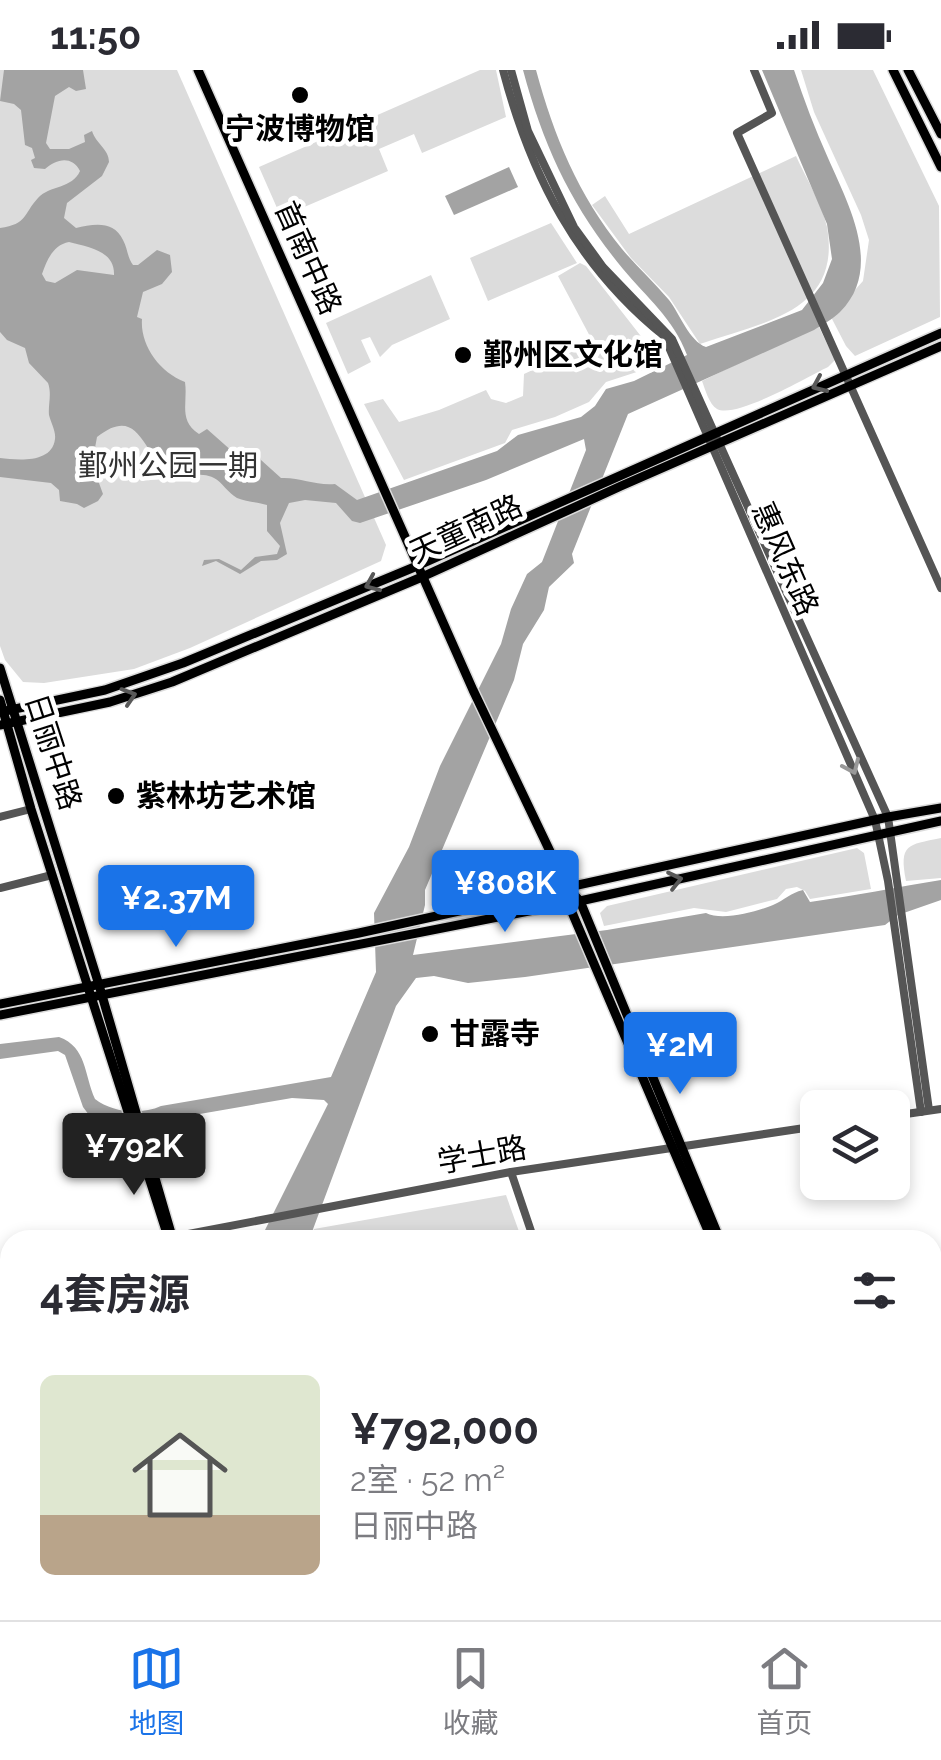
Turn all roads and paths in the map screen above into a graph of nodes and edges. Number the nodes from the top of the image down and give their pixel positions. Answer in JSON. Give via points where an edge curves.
{"nodes":[{"id":1,"x":198,"y":70,"type":"edge"},
{"id":2,"x":503,"y":70,"type":"edge"},
{"id":3,"x":511,"y":70,"type":"edge"},
{"id":4,"x":754,"y":70,"type":"edge"},
{"id":5,"x":893,"y":70,"type":"edge"},
{"id":6,"x":908,"y":70,"type":"edge"},
{"id":7,"x":941,"y":134,"type":"edge"},
{"id":8,"x":941,"y":167,"type":"edge"},
{"id":9,"x":941,"y":333,"type":"edge"},
{"id":10,"x":941,"y":346,"type":"edge"},
{"id":11,"x":677,"y":356,"type":"junction"},
{"id":12,"x":847,"y":373,"type":"junction"},
{"id":13,"x":852,"y":385,"type":"junction"},
{"id":14,"x":712,"y":440,"type":"junction"},
{"id":15,"x":417,"y":566,"type":"junction"},
{"id":16,"x":422,"y":577,"type":"junction"},
{"id":17,"x":941,"y":588,"type":"edge"},
{"id":18,"x":0,"y":668,"type":"edge"},
{"id":19,"x":0,"y":700,"type":"edge"},
{"id":20,"x":6,"y":711,"type":"edge"},
{"id":21,"x":9,"y":723,"type":"edge"},
{"id":22,"x":31,"y":808,"type":"junction"},
{"id":23,"x":941,"y":808,"type":"edge"},
{"id":24,"x":0,"y":817,"type":"edge"},
{"id":25,"x":888,"y":817,"type":"junction"},
{"id":26,"x":875,"y":820,"type":"junction"},
{"id":27,"x":941,"y":821,"type":"edge"},
{"id":28,"x":890,"y":832,"type":"junction"},
{"id":29,"x":878,"y":834,"type":"junction"},
{"id":30,"x":52,"y":874,"type":"junction"},
{"id":31,"x":892,"y":881,"type":"junction"},
{"id":32,"x":566,"y":887,"type":"junction"},
{"id":33,"x":0,"y":888,"type":"edge"},
{"id":34,"x":580,"y":901,"type":"junction"},
{"id":35,"x":568,"y":903,"type":"junction"},
{"id":36,"x":603,"y":972,"type":"junction"},
{"id":37,"x":95,"y":991,"type":"junction"},
{"id":38,"x":0,"y":1004,"type":"edge"},
{"id":39,"x":0,"y":1015,"type":"edge"},
{"id":40,"x":941,"y":1108,"type":"edge"},
{"id":41,"x":925,"y":1111,"type":"junction"},
{"id":42,"x":910,"y":1113,"type":"edge"},
{"id":43,"x":800,"y":1128,"type":"edge"},
{"id":44,"x":676,"y":1145,"type":"junction"},
{"id":45,"x":511,"y":1172,"type":"junction"},
{"id":46,"x":165,"y":1230,"type":"edge"},
{"id":47,"x":211,"y":1230,"type":"edge"},
{"id":48,"x":531,"y":1230,"type":"edge"},
{"id":49,"x":708,"y":1230,"type":"edge"},
{"id":50,"x":715,"y":1230,"type":"edge"}],
"edges":[{"from":1,"to":15,"type":"main road","name":"首南中路"},
{"from":2,"to":11,"type":"street","name":"惠风东路","via":[[516,120],[568,233]]},
{"from":3,"to":11,"type":"street","name":"惠风东路","via":[[528,131],[574,227],[672,339]]},
{"from":4,"to":12,"type":"street","via":[[772,113],[737,133]]},
{"from":5,"to":8,"type":"main road"},
{"from":6,"to":7,"type":"main road"},
{"from":9,"to":12,"type":"main road"},
{"from":10,"to":13,"type":"main road","name":"天童南路"},
{"from":11,"to":14,"type":"street","name":"惠风东路"},
{"from":12,"to":13,"type":"street"},
{"from":12,"to":14,"type":"main road","one_way":true},
{"from":13,"to":14,"type":"main road","name":"天童南路"},
{"from":13,"to":17,"type":"street"},
{"from":14,"to":15,"type":"main road","name":"天童南路"},
{"from":14,"to":16,"type":"main road","name":"天童南路"},
{"from":14,"to":25,"type":"street","name":"惠风东路"},
{"from":14,"to":26,"type":"street","name":"惠风东路","one_way":true},
{"from":15,"to":16,"type":"main road"},
{"from":15,"to":20,"type":"main road","name":"天童南路","one_way":true,"via":[[183,664],[105,690]]},
{"from":21,"to":16,"type":"main road","name":"天童南路","one_way":true,"via":[[172,682]]},
{"from":16,"to":32,"type":"main road"},
{"from":18,"to":20,"type":"main road","name":"日丽中路"},
{"from":19,"to":20,"type":"main road","name":"日丽中路"},
{"from":20,"to":21,"type":"main road","name":"日丽中路"},
{"from":21,"to":22,"type":"main road","name":"日丽中路"},
{"from":21,"to":37,"type":"main road","name":"日丽中路"},
{"from":22,"to":24,"type":"street"},
{"from":22,"to":30,"type":"main road","name":"日丽中路"},
{"from":23,"to":25,"type":"main road"},
{"from":25,"to":26,"type":"main road"},
{"from":25,"to":28,"type":"street","name":"惠风东路"},
{"from":26,"to":29,"type":"street","name":"惠风东路"},
{"from":26,"to":32,"type":"main road"},
{"from":27,"to":28,"type":"main road"},
{"from":28,"to":29,"type":"main road"},
{"from":28,"to":31,"type":"street","name":"惠风东路"},
{"from":29,"to":31,"type":"street","name":"惠风东路"},
{"from":34,"to":29,"type":"main road","one_way":true},
{"from":30,"to":33,"type":"street"},
{"from":30,"to":37,"type":"main road","name":"日丽中路"},
{"from":31,"to":41,"type":"street","name":"惠风东路"},
{"from":32,"to":34,"type":"main road"},
{"from":32,"to":35,"type":"main road"},
{"from":32,"to":37,"type":"main road"},
{"from":34,"to":35,"type":"main road"},
{"from":34,"to":36,"type":"main road"},
{"from":35,"to":36,"type":"main road"},
{"from":35,"to":37,"type":"main road"},
{"from":36,"to":44,"type":"main road"},
{"from":37,"to":38,"type":"main road"},
{"from":37,"to":39,"type":"main road"},
{"from":37,"to":46,"type":"main road","name":"日丽中路"},
{"from":40,"to":41,"type":"street"},
{"from":41,"to":42,"type":"street"},
{"from":43,"to":44,"type":"street","name":"学士路"},
{"from":44,"to":45,"type":"street","name":"学士路"},
{"from":44,"to":49,"type":"main road"},
{"from":44,"to":50,"type":"main road"},
{"from":45,"to":47,"type":"street","name":"学士路"},
{"from":45,"to":48,"type":"street"}]}
